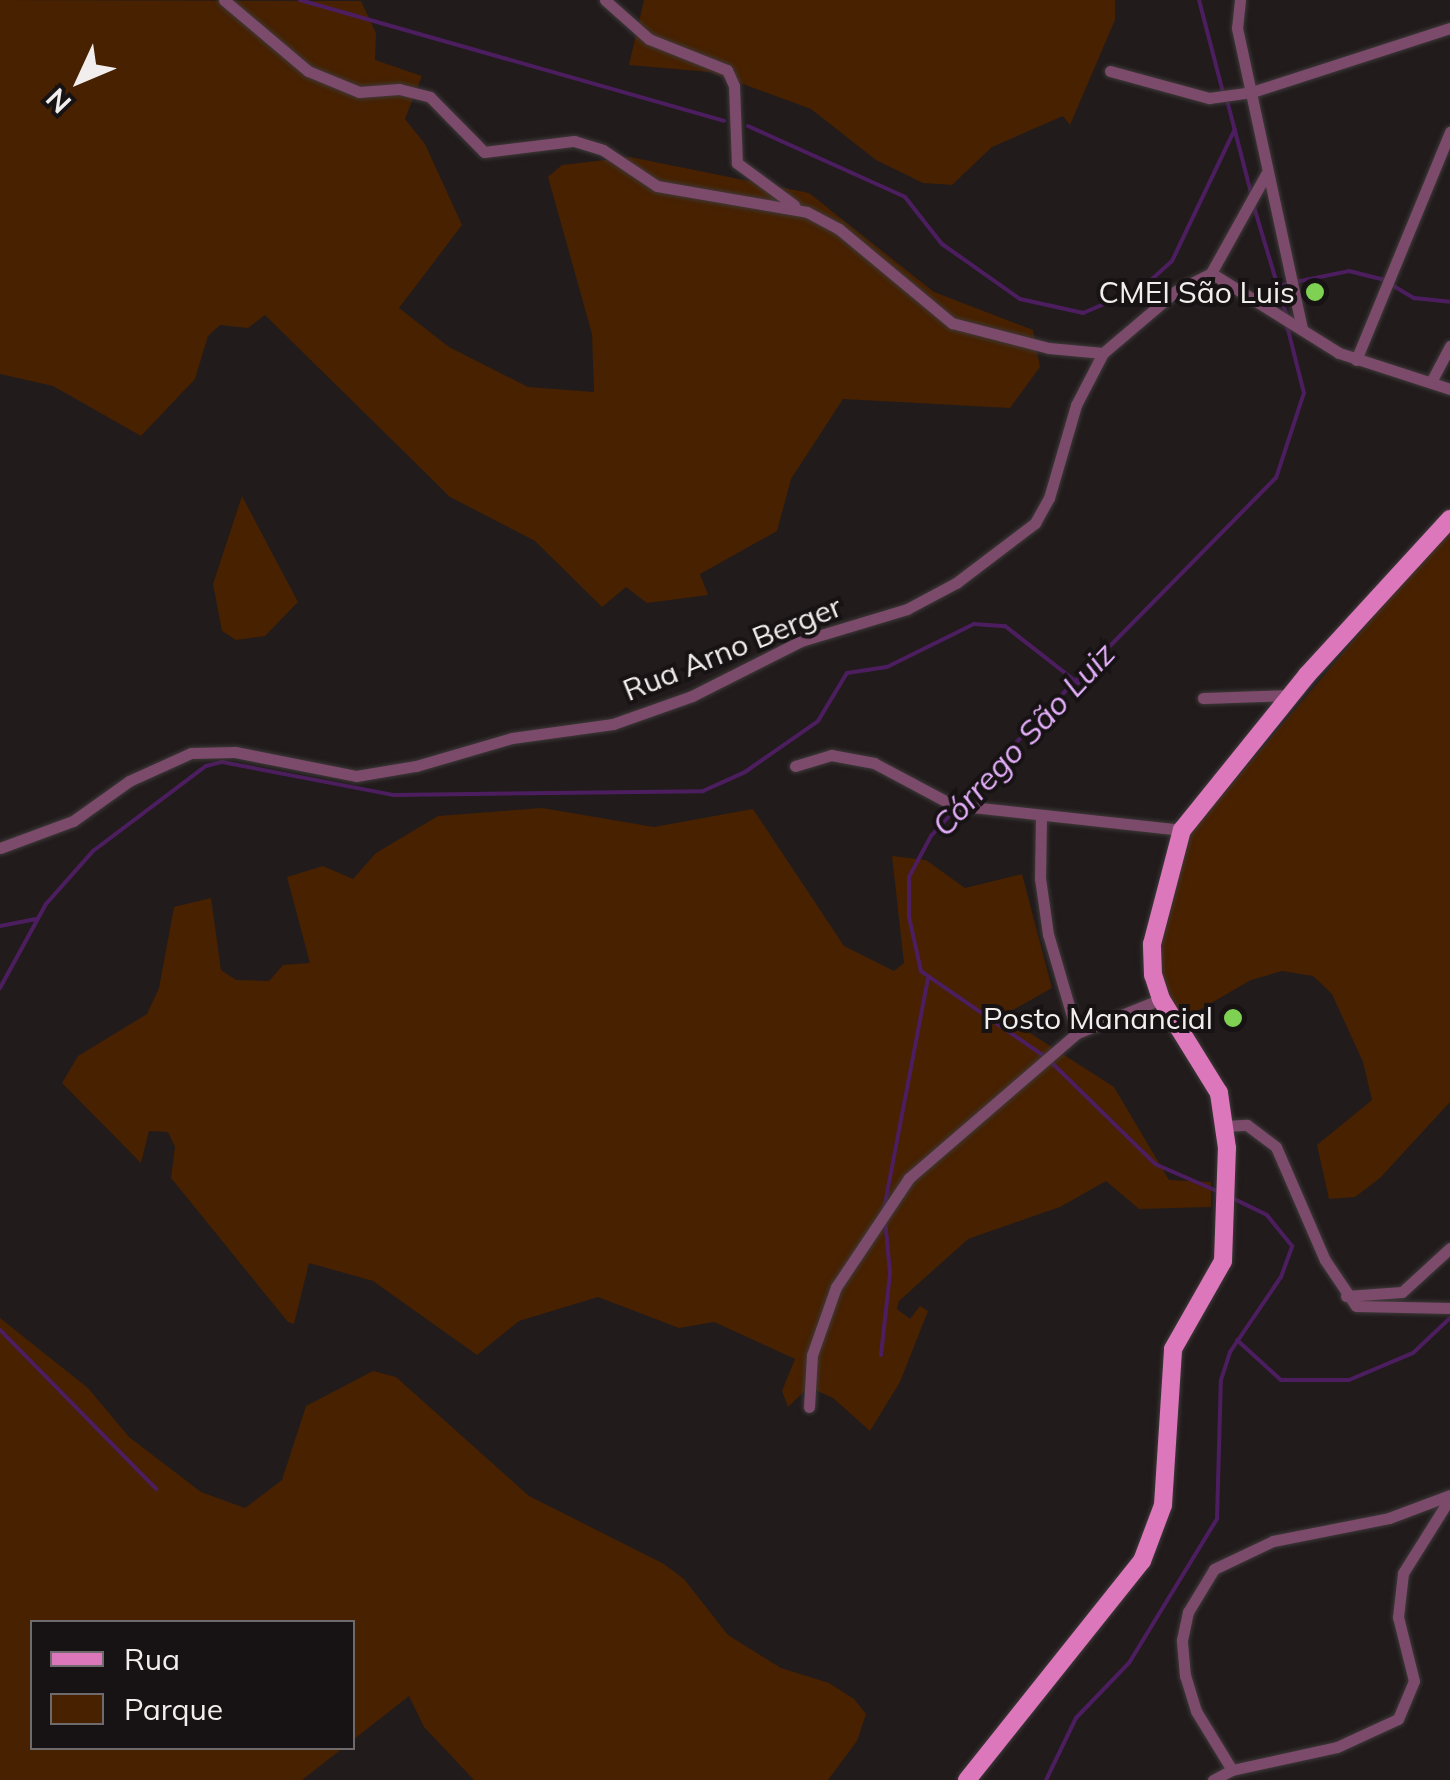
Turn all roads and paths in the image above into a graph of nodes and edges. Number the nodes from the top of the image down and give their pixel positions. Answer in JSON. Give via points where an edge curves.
{"nodes":[{"id":1,"x":224,"y":0,"type":"edge"},
{"id":2,"x":605,"y":0,"type":"edge"},
{"id":3,"x":1240,"y":0,"type":"edge"},
{"id":4,"x":1450,"y":28,"type":"edge"},
{"id":5,"x":1110,"y":71,"type":"dead end"},
{"id":6,"x":1246,"y":93,"type":"junction"},
{"id":7,"x":1450,"y":132,"type":"edge"},
{"id":8,"x":1266,"y":174,"type":"junction"},
{"id":9,"x":798,"y":210,"type":"junction"},
{"id":10,"x":1210,"y":273,"type":"junction"},
{"id":11,"x":1302,"y":329,"type":"junction"},
{"id":12,"x":1450,"y":346,"type":"edge"},
{"id":13,"x":1103,"y":353,"type":"junction"},
{"id":14,"x":1356,"y":360,"type":"junction"},
{"id":15,"x":1431,"y":382,"type":"junction"},
{"id":16,"x":1450,"y":389,"type":"edge"},
{"id":17,"x":1450,"y":519,"type":"edge"},
{"id":18,"x":1292,"y":695,"type":"junction"},
{"id":19,"x":1203,"y":698,"type":"dead end"},
{"id":20,"x":796,"y":766,"type":"dead end"},
{"id":21,"x":1041,"y":816,"type":"junction"},
{"id":22,"x":1182,"y":830,"type":"junction"},
{"id":23,"x":0,"y":848,"type":"edge"},
{"id":24,"x":1161,"y":999,"type":"junction"},
{"id":25,"x":1077,"y":1033,"type":"junction"},
{"id":26,"x":1226,"y":1126,"type":"junction"},
{"id":27,"x":1450,"y":1248,"type":"edge"},
{"id":28,"x":1346,"y":1296,"type":"junction"},
{"id":29,"x":1450,"y":1308,"type":"edge"},
{"id":30,"x":809,"y":1408,"type":"dead end"},
{"id":31,"x":1450,"y":1496,"type":"edge"},
{"id":32,"x":1232,"y":1770,"type":"junction"},
{"id":33,"x":967,"y":1780,"type":"edge"},
{"id":34,"x":1213,"y":1780,"type":"edge"}],
"edges":[{"from":1,"to":9,"type":"street","via":[[308,71],[359,92],[399,88],[430,97],[484,152],[574,141],[602,150],[656,186]]},
{"from":2,"to":9,"type":"street","via":[[649,39],[727,70],[734,86],[736,163]]},
{"from":3,"to":6,"type":"street"},
{"from":4,"to":6,"type":"street"},
{"from":5,"to":6,"type":"street","via":[[1210,98]]},
{"from":6,"to":8,"type":"street"},
{"from":7,"to":14,"type":"street"},
{"from":8,"to":10,"type":"street"},
{"from":8,"to":11,"type":"street"},
{"from":9,"to":13,"type":"street","via":[[839,229],[952,323],[1049,348]]},
{"from":10,"to":11,"type":"street"},
{"from":10,"to":13,"type":"street","name":"Rua Arno Berger","via":[[1176,292]]},
{"from":11,"to":14,"type":"street"},
{"from":12,"to":15,"type":"street"},
{"from":13,"to":23,"type":"street","name":"Rua Arno Berger","via":[[1065,434],[1044,512],[986,562],[907,609],[801,641],[692,696],[612,724],[512,738],[356,776],[246,753],[191,753],[129,782],[74,822]]},
{"from":14,"to":15,"type":"street"},
{"from":15,"to":16,"type":"street"},
{"from":17,"to":18,"type":"main road"},
{"from":18,"to":19,"type":"street"},
{"from":18,"to":22,"type":"main road"},
{"from":20,"to":21,"type":"street","via":[[821,754],[857,759],[953,805]]},
{"from":21,"to":22,"type":"street"},
{"from":21,"to":25,"type":"street","via":[[1048,934]]},
{"from":22,"to":24,"type":"main road","via":[[1152,944]]},
{"from":24,"to":25,"type":"street"},
{"from":24,"to":26,"type":"main road","via":[[1204,1060]]},
{"from":25,"to":30,"type":"street","via":[[922,1166],[872,1226],[820,1326]]},
{"from":26,"to":28,"type":"street","via":[[1247,1125],[1276,1147]]},
{"from":26,"to":33,"type":"main road","via":[[1227,1210],[1216,1280],[1173,1349],[1164,1494],[1152,1539],[1117,1596]]},
{"from":27,"to":28,"type":"street","via":[[1402,1292]]},
{"from":28,"to":29,"type":"street","via":[[1368,1311]]},
{"from":31,"to":32,"type":"street","via":[[1403,1573],[1398,1617],[1414,1681],[1398,1719],[1337,1747]]},
{"from":31,"to":32,"type":"street","via":[[1389,1518],[1273,1541],[1214,1569],[1188,1612],[1185,1676],[1196,1711]]},
{"from":32,"to":34,"type":"street"}]}
